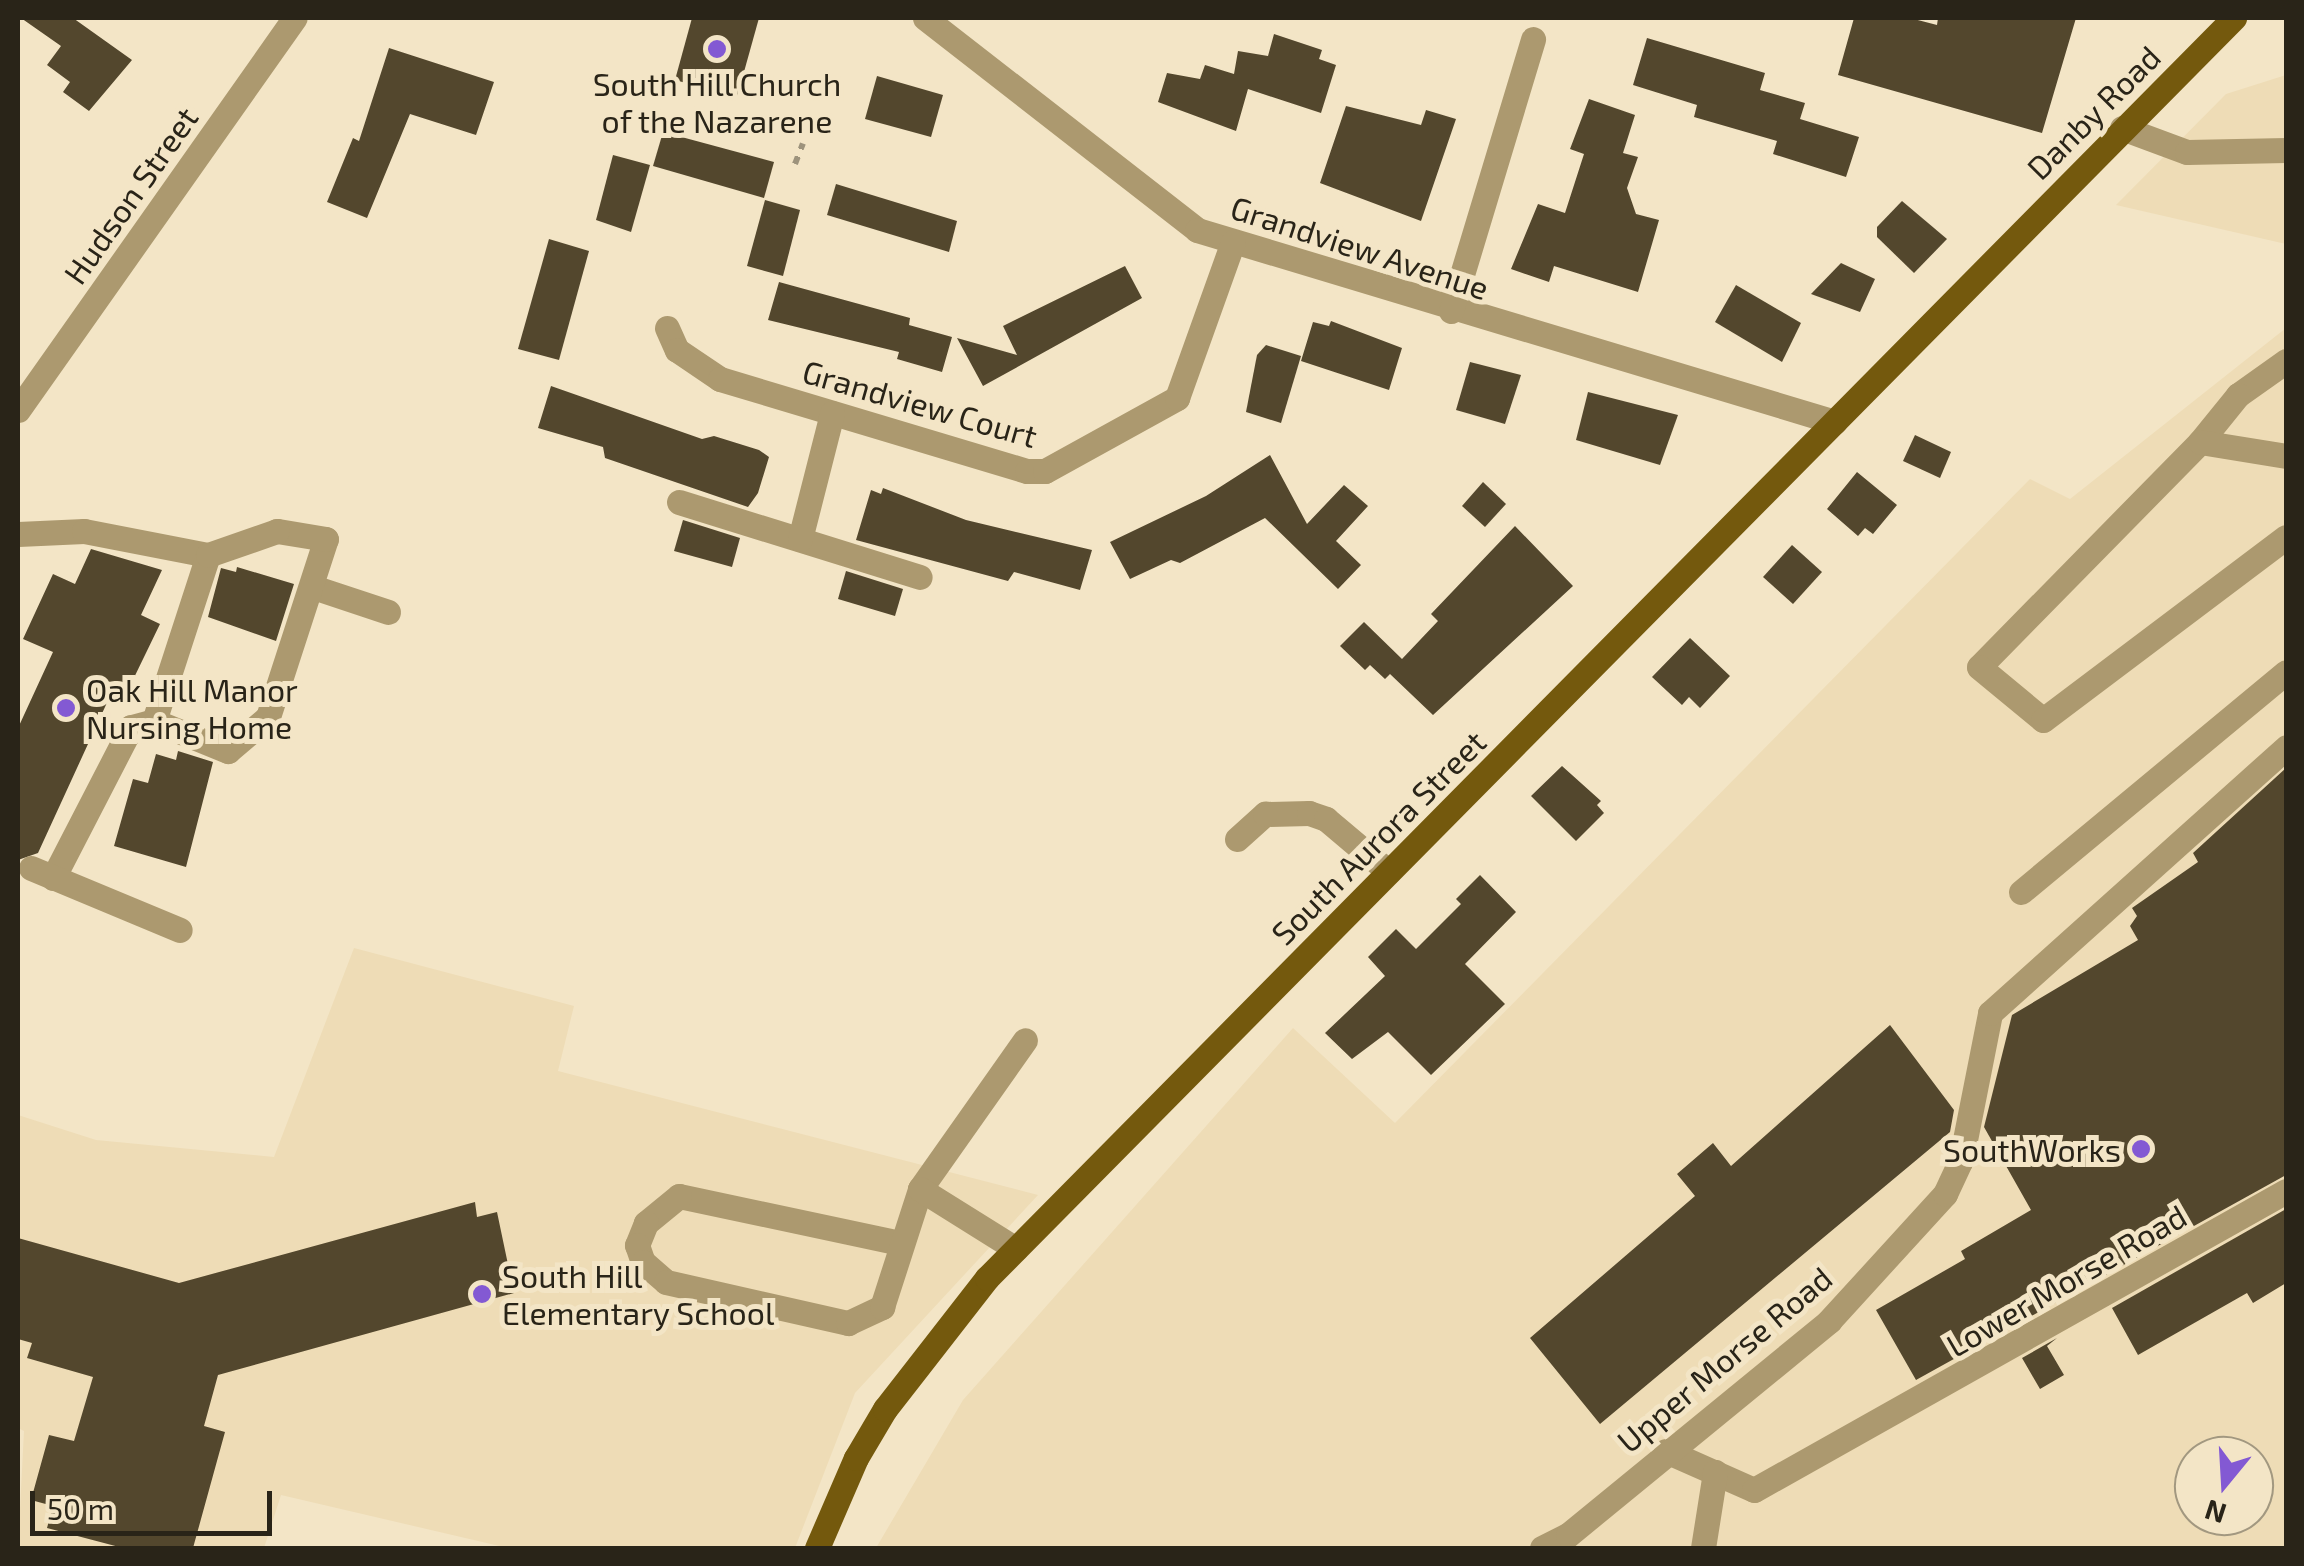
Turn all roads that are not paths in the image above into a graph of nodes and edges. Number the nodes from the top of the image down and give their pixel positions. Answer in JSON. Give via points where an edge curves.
{"nodes":[{"id":1,"x":295,"y":18,"type":"edge"},
{"id":2,"x":924,"y":18,"type":"edge"},
{"id":3,"x":2234,"y":18,"type":"edge"},
{"id":4,"x":1532,"y":39,"type":"dead end"},
{"id":5,"x":2122,"y":128,"type":"junction"},
{"id":6,"x":2286,"y":150,"type":"edge"},
{"id":7,"x":2041,"y":211,"type":"joint"},
{"id":8,"x":1233,"y":242,"type":"junction"},
{"id":9,"x":1451,"y":311,"type":"junction"},
{"id":10,"x":667,"y":328,"type":"dead end"},
{"id":11,"x":2286,"y":361,"type":"edge"},
{"id":12,"x":18,"y":410,"type":"edge"},
{"id":13,"x":832,"y":413,"type":"junction"},
{"id":14,"x":1835,"y":422,"type":"junction"},
{"id":15,"x":2200,"y":442,"type":"junction"},
{"id":16,"x":2286,"y":456,"type":"edge"},
{"id":17,"x":679,"y":502,"type":"dead end"},
{"id":18,"x":18,"y":534,"type":"edge"},
{"id":19,"x":2286,"y":537,"type":"edge"},
{"id":20,"x":800,"y":539,"type":"junction"},
{"id":21,"x":208,"y":555,"type":"junction"},
{"id":22,"x":920,"y":577,"type":"dead end"},
{"id":23,"x":313,"y":587,"type":"junction"},
{"id":24,"x":388,"y":612,"type":"dead end"},
{"id":25,"x":2286,"y":672,"type":"edge"},
{"id":26,"x":154,"y":721,"type":"junction"},
{"id":27,"x":2286,"y":747,"type":"edge"},
{"id":28,"x":1237,"y":840,"type":"dead end"},
{"id":29,"x":1389,"y":872,"type":"junction"},
{"id":30,"x":2021,"y":892,"type":"dead end"},
{"id":31,"x":180,"y":930,"type":"dead end"},
{"id":32,"x":1025,"y":1040,"type":"dead end"},
{"id":33,"x":920,"y":1189,"type":"junction"},
{"id":34,"x":2286,"y":1191,"type":"edge"},
{"id":35,"x":900,"y":1242,"type":"junction"},
{"id":36,"x":1016,"y":1249,"type":"junction"},
{"id":37,"x":1666,"y":1451,"type":"junction"},
{"id":38,"x":1715,"y":1472,"type":"junction"},
{"id":39,"x":817,"y":1548,"type":"edge"},
{"id":40,"x":1542,"y":1548,"type":"edge"},
{"id":41,"x":1702,"y":1548,"type":"edge"}],
"edges":[{"from":1,"to":12,"type":"street","name":"Hudson Street"},
{"from":2,"to":8,"type":"street","name":"Grandview Avenue","via":[[1172,213]]},
{"from":3,"to":5,"type":"main road","name":"Danby Road"},
{"from":4,"to":9,"type":"street"},
{"from":5,"to":6,"type":"street","via":[[2187,152]]},
{"from":5,"to":7,"type":"main road","name":"Danby Road"},
{"from":7,"to":14,"type":"main road","name":"South Aurora Street"},
{"from":8,"to":9,"type":"street","name":"Grandview Avenue"},
{"from":8,"to":13,"type":"street","name":"Grandview Court","via":[[1178,398],[1045,471]]},
{"from":9,"to":14,"type":"street","name":"Grandview Avenue"},
{"from":10,"to":13,"type":"street","name":"Grandview Court","via":[[677,350],[696,367]]},
{"from":11,"to":15,"type":"street","via":[[2238,395]]},
{"from":13,"to":20,"type":"street"},
{"from":14,"to":29,"type":"main road","name":"South Aurora Street"},
{"from":15,"to":16,"type":"street"},
{"from":15,"to":19,"type":"street","via":[[1979,667],[2044,720]]},
{"from":17,"to":20,"type":"street"},
{"from":18,"to":21,"type":"street","via":[[84,531]]},
{"from":20,"to":22,"type":"street"},
{"from":21,"to":23,"type":"street","via":[[277,530],[326,539]]},
{"from":21,"to":26,"type":"street"},
{"from":23,"to":24,"type":"street"},
{"from":23,"to":26,"type":"street","via":[[268,717],[228,751]]},
{"from":25,"to":30,"type":"street"},
{"from":26,"to":31,"type":"street","via":[[130,727],[42,872]]},
{"from":27,"to":37,"type":"street","name":"Upper Morse Road","via":[[2008,991],[1990,1013],[1961,1160],[1945,1194],[1829,1321]]},
{"from":28,"to":29,"type":"street","via":[[1265,814],[1309,813],[1326,819]]},
{"from":29,"to":36,"type":"main road","name":"South Aurora Street"},
{"from":32,"to":33,"type":"street"},
{"from":33,"to":35,"type":"street"},
{"from":33,"to":36,"type":"street"},
{"from":34,"to":38,"type":"street","name":"Lower Morse Road","via":[[1754,1490]]},
{"from":35,"to":35,"type":"street","via":[[882,1307],[848,1323],[666,1282],[637,1245],[646,1223],[680,1196]]},
{"from":36,"to":39,"type":"main road","name":"South Aurora Street","via":[[886,1409]]},
{"from":37,"to":38,"type":"street"},
{"from":37,"to":40,"type":"street","name":"Upper Morse Road"},
{"from":38,"to":41,"type":"street"}]}
